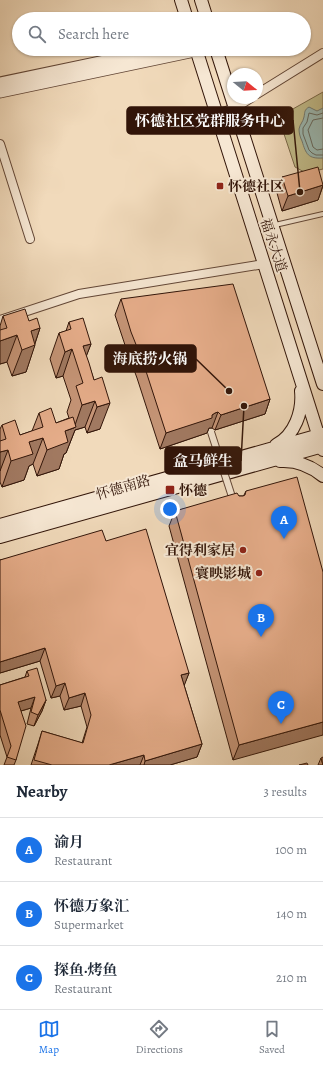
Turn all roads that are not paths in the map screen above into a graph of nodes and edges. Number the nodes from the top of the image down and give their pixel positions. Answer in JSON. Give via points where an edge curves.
{"nodes":[{"id":1,"x":181,"y":0,"type":"edge"},
{"id":2,"x":201,"y":0,"type":"edge"},
{"id":3,"x":185,"y":12,"type":"edge"},
{"id":4,"x":205,"y":12,"type":"edge"},
{"id":5,"x":323,"y":53,"type":"edge"},
{"id":6,"x":129,"y":56,"type":"edge"},
{"id":7,"x":171,"y":56,"type":"edge"},
{"id":8,"x":201,"y":56,"type":"edge"},
{"id":9,"x":218,"y":56,"type":"edge"},
{"id":10,"x":0,"y":83,"type":"edge"},
{"id":11,"x":263,"y":90,"type":"edge"},
{"id":12,"x":0,"y":92,"type":"edge"},
{"id":13,"x":241,"y":104,"type":"edge"},
{"id":14,"x":235,"y":108,"type":"junction"},
{"id":15,"x":217,"y":114,"type":"junction"},
{"id":16,"x":0,"y":144,"type":"edge"},
{"id":17,"x":323,"y":214,"type":"edge"},
{"id":18,"x":272,"y":226,"type":"junction"},
{"id":19,"x":30,"y":239,"type":"dead end"},
{"id":20,"x":264,"y":264,"type":"junction"},
{"id":21,"x":0,"y":320,"type":"edge"},
{"id":22,"x":301,"y":379,"type":"junction"},
{"id":23,"x":323,"y":384,"type":"edge"},
{"id":24,"x":212,"y":432,"type":"dead end"},
{"id":25,"x":322,"y":442,"type":"edge"},
{"id":26,"x":269,"y":455,"type":"junction"},
{"id":27,"x":323,"y":476,"type":"edge"},
{"id":28,"x":236,"y":507,"type":"edge"},
{"id":29,"x":0,"y":525,"type":"edge"},
{"id":30,"x":0,"y":537,"type":"edge"}],
"edges":[{"from":1,"to":3,"type":"main road"},
{"from":2,"to":4,"type":"main road"},
{"from":5,"to":11,"type":"street"},
{"from":6,"to":10,"type":"street"},
{"from":7,"to":12,"type":"street"},
{"from":8,"to":15,"type":"main road","name":"福永大道"},
{"from":9,"to":14,"type":"main road","name":"福永大道"},
{"from":13,"to":14,"type":"street"},
{"from":14,"to":15,"type":"street"},
{"from":14,"to":18,"type":"main road","name":"福永大道"},
{"from":15,"to":20,"type":"main road","name":"福永大道"},
{"from":16,"to":19,"type":"street"},
{"from":17,"to":18,"type":"lane"},
{"from":18,"to":23,"type":"main road","name":"福永大道"},
{"from":20,"to":21,"type":"street","via":[[79,294]]},
{"from":20,"to":22,"type":"main road","name":"福永大道"},
{"from":22,"to":25,"type":"main road","name":"福永大道"},
{"from":22,"to":26,"type":"main road","via":[[302,394],[297,421],[288,437]]},
{"from":24,"to":28,"type":"street","bridge":true},
{"from":25,"to":26,"type":"main road","name":"怀德南路"},
{"from":26,"to":27,"type":"main road","via":[[311,468]]},
{"from":26,"to":29,"type":"main road","name":"怀德南路"},
{"from":26,"to":30,"type":"main road","name":"怀德南路"}]}
